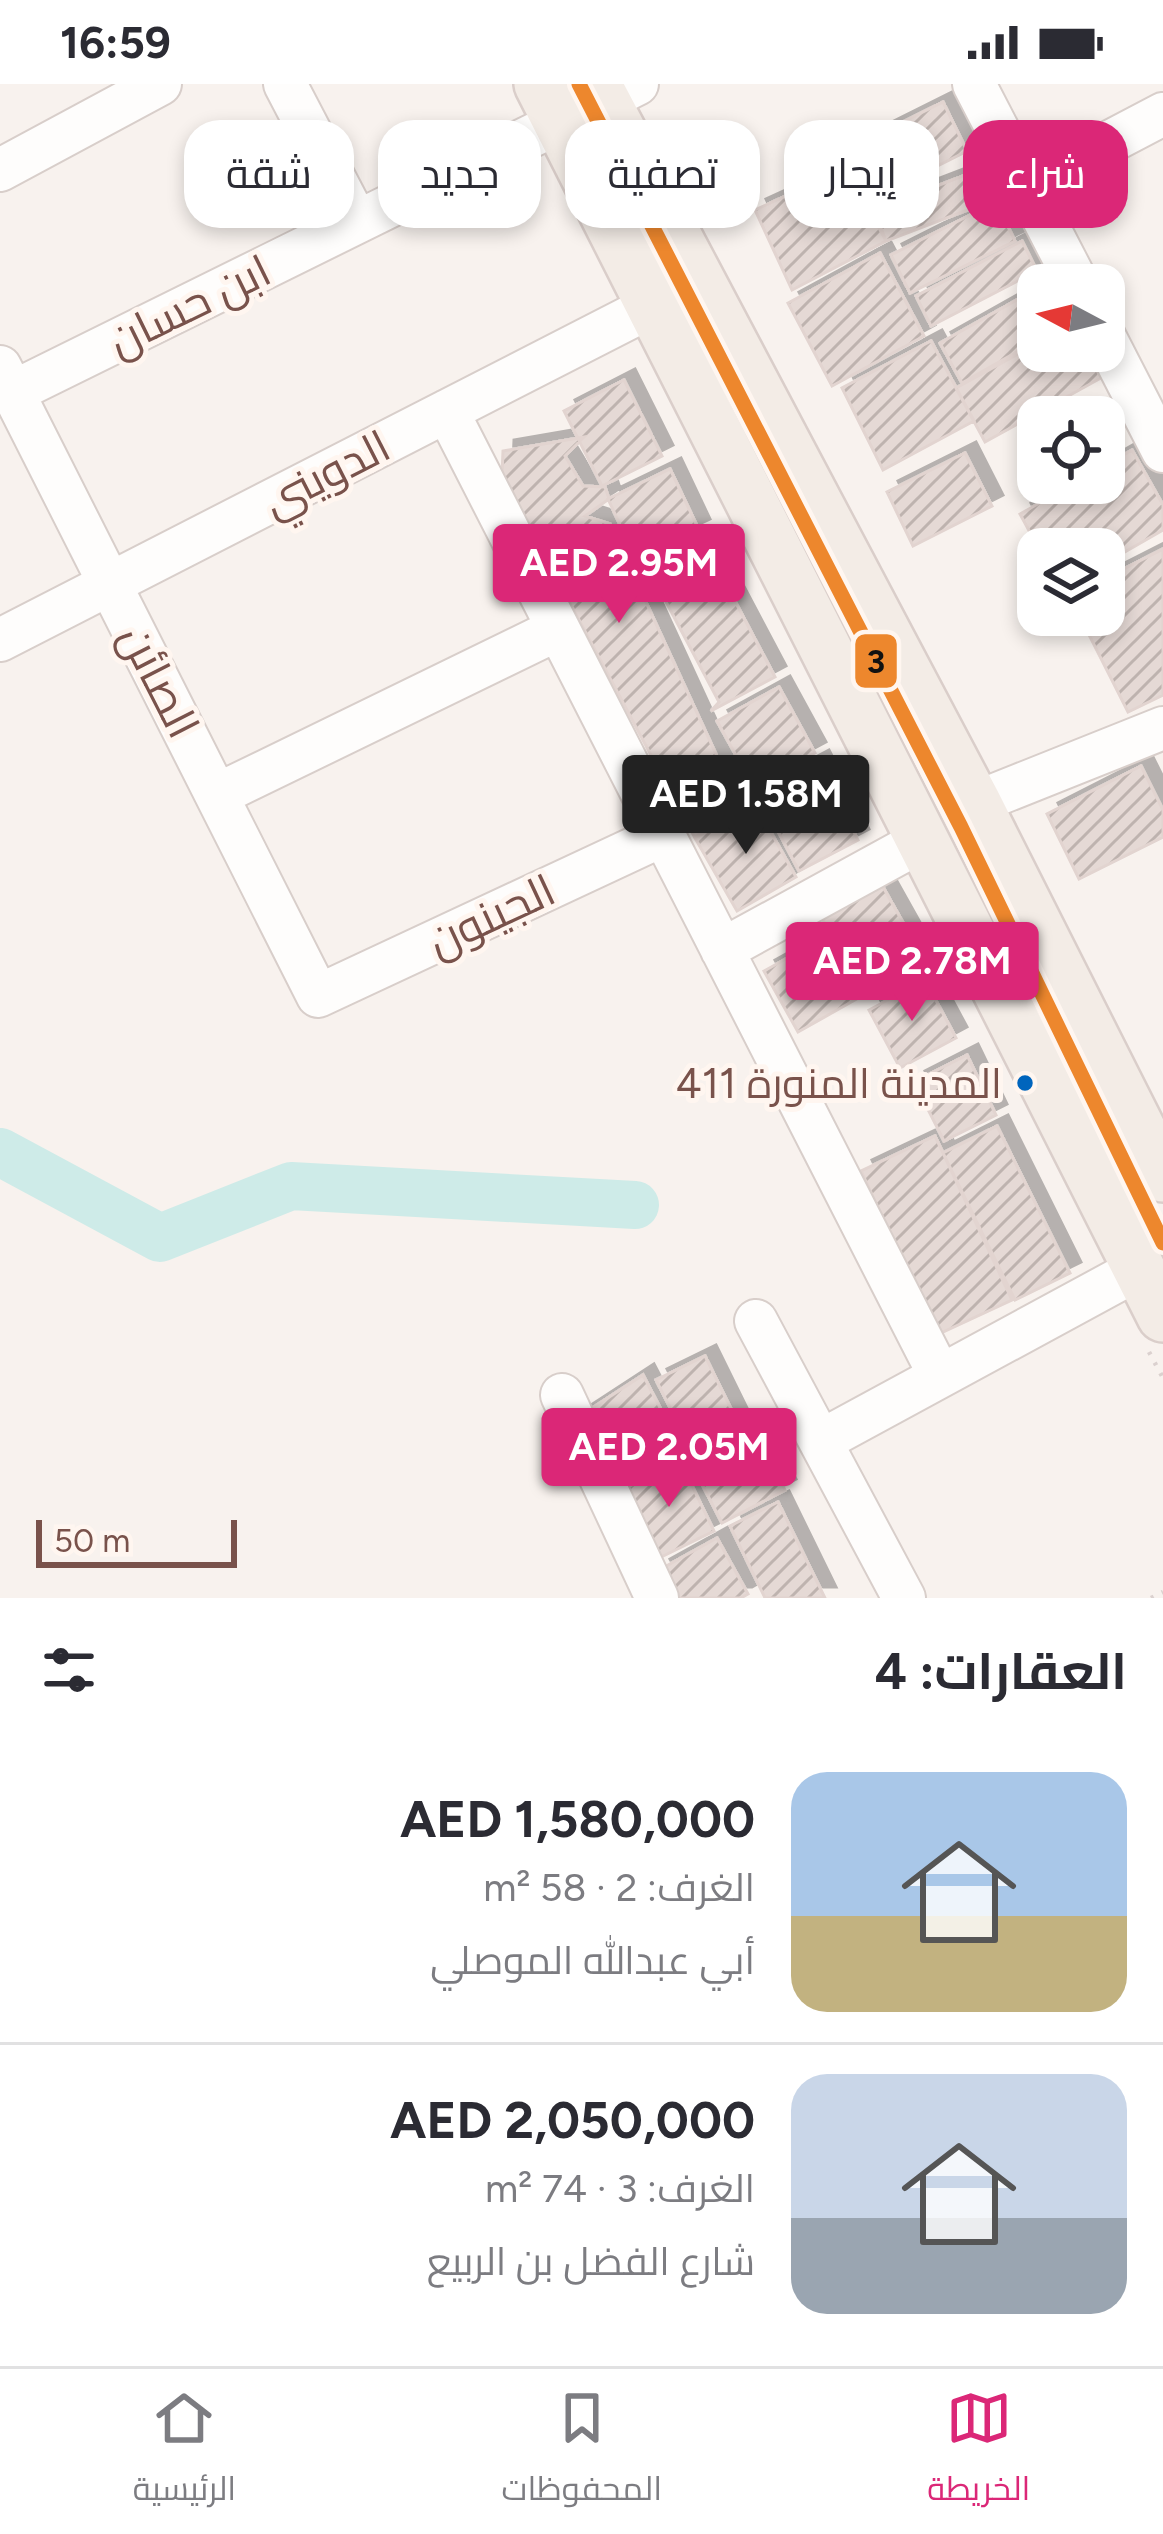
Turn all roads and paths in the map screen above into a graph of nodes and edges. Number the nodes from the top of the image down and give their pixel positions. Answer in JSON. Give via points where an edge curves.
{"nodes":[{"id":1,"x":160,"y":84,"type":"edge"},
{"id":2,"x":285,"y":84,"type":"edge"},
{"id":3,"x":974,"y":84,"type":"edge"},
{"id":4,"x":587,"y":95,"type":"edge"},
{"id":5,"x":1163,"y":113,"type":"edge"},
{"id":6,"x":993,"y":120,"type":"edge"},
{"id":7,"x":1128,"y":131,"type":"edge"},
{"id":8,"x":0,"y":170,"type":"edge"},
{"id":9,"x":357,"y":223,"type":"junction"},
{"id":10,"x":1048,"y":228,"type":"edge"},
{"id":11,"x":1067,"y":264,"type":"edge"},
{"id":12,"x":652,"y":306,"type":"junction"},
{"id":13,"x":1122,"y":372,"type":"edge"},
{"id":14,"x":6,"y":379,"type":"edge"},
{"id":15,"x":447,"y":411,"type":"junction"},
{"id":16,"x":1163,"y":451,"type":"edge"},
{"id":17,"x":110,"y":584,"type":"junction"},
{"id":18,"x":558,"y":629,"type":"junction"},
{"id":19,"x":0,"y":640,"type":"edge"},
{"id":20,"x":1163,"y":728,"type":"edge"},
{"id":21,"x":217,"y":795,"type":"junction"},
{"id":22,"x":975,"y":802,"type":"junction"},
{"id":23,"x":663,"y":835,"type":"junction"},
{"id":24,"x":923,"y":840,"type":"junction"},
{"id":25,"x":722,"y":950,"type":"junction"},
{"id":26,"x":318,"y":995,"type":"joint"},
{"id":27,"x":1163,"y":1176,"type":"edge"},
{"id":28,"x":1139,"y":1268,"type":"junction"},
{"id":29,"x":1163,"y":1316,"type":"edge"},
{"id":30,"x":757,"y":1322,"type":"dead end"},
{"id":31,"x":940,"y":1376,"type":"junction"},
{"id":32,"x":562,"y":1395,"type":"dead end"},
{"id":33,"x":821,"y":1441,"type":"junction"},
{"id":34,"x":1163,"y":1592,"type":"edge"},
{"id":35,"x":657,"y":1598,"type":"edge"},
{"id":36,"x":904,"y":1598,"type":"edge"},
{"id":37,"x":1150,"y":1598,"type":"edge"}],
"edges":[{"from":1,"to":8,"type":"street"},
{"from":2,"to":9,"type":"street"},
{"from":3,"to":6,"type":"street"},
{"from":4,"to":9,"type":"street","name":"ابن حسان"},
{"from":4,"to":12,"type":"main road"},
{"from":4,"to":22,"type":"main road"},
{"from":5,"to":7,"type":"street"},
{"from":9,"to":14,"type":"street","name":"ابن حسان"},
{"from":10,"to":11,"type":"street"},
{"from":12,"to":15,"type":"street","name":"الدويني"},
{"from":12,"to":24,"type":"main road"},
{"from":13,"to":16,"type":"street"},
{"from":14,"to":17,"type":"street","name":"الصائن"},
{"from":15,"to":17,"type":"street","name":"الدويني"},
{"from":15,"to":18,"type":"street"},
{"from":17,"to":19,"type":"street","name":"الدويني"},
{"from":17,"to":21,"type":"street","name":"الصائن"},
{"from":18,"to":21,"type":"street"},
{"from":18,"to":23,"type":"street"},
{"from":20,"to":22,"type":"street"},
{"from":21,"to":26,"type":"street","name":"الصائن"},
{"from":22,"to":27,"type":"main road"},
{"from":23,"to":25,"type":"street"},
{"from":23,"to":26,"type":"street","name":"الجينون"},
{"from":24,"to":25,"type":"street"},
{"from":24,"to":28,"type":"main road"},
{"from":25,"to":31,"type":"street"},
{"from":28,"to":29,"type":"main road"},
{"from":28,"to":31,"type":"street"},
{"from":30,"to":33,"type":"street"},
{"from":31,"to":33,"type":"street"},
{"from":32,"to":35,"type":"street"},
{"from":33,"to":36,"type":"street"},
{"from":34,"to":37,"type":"path"}]}
